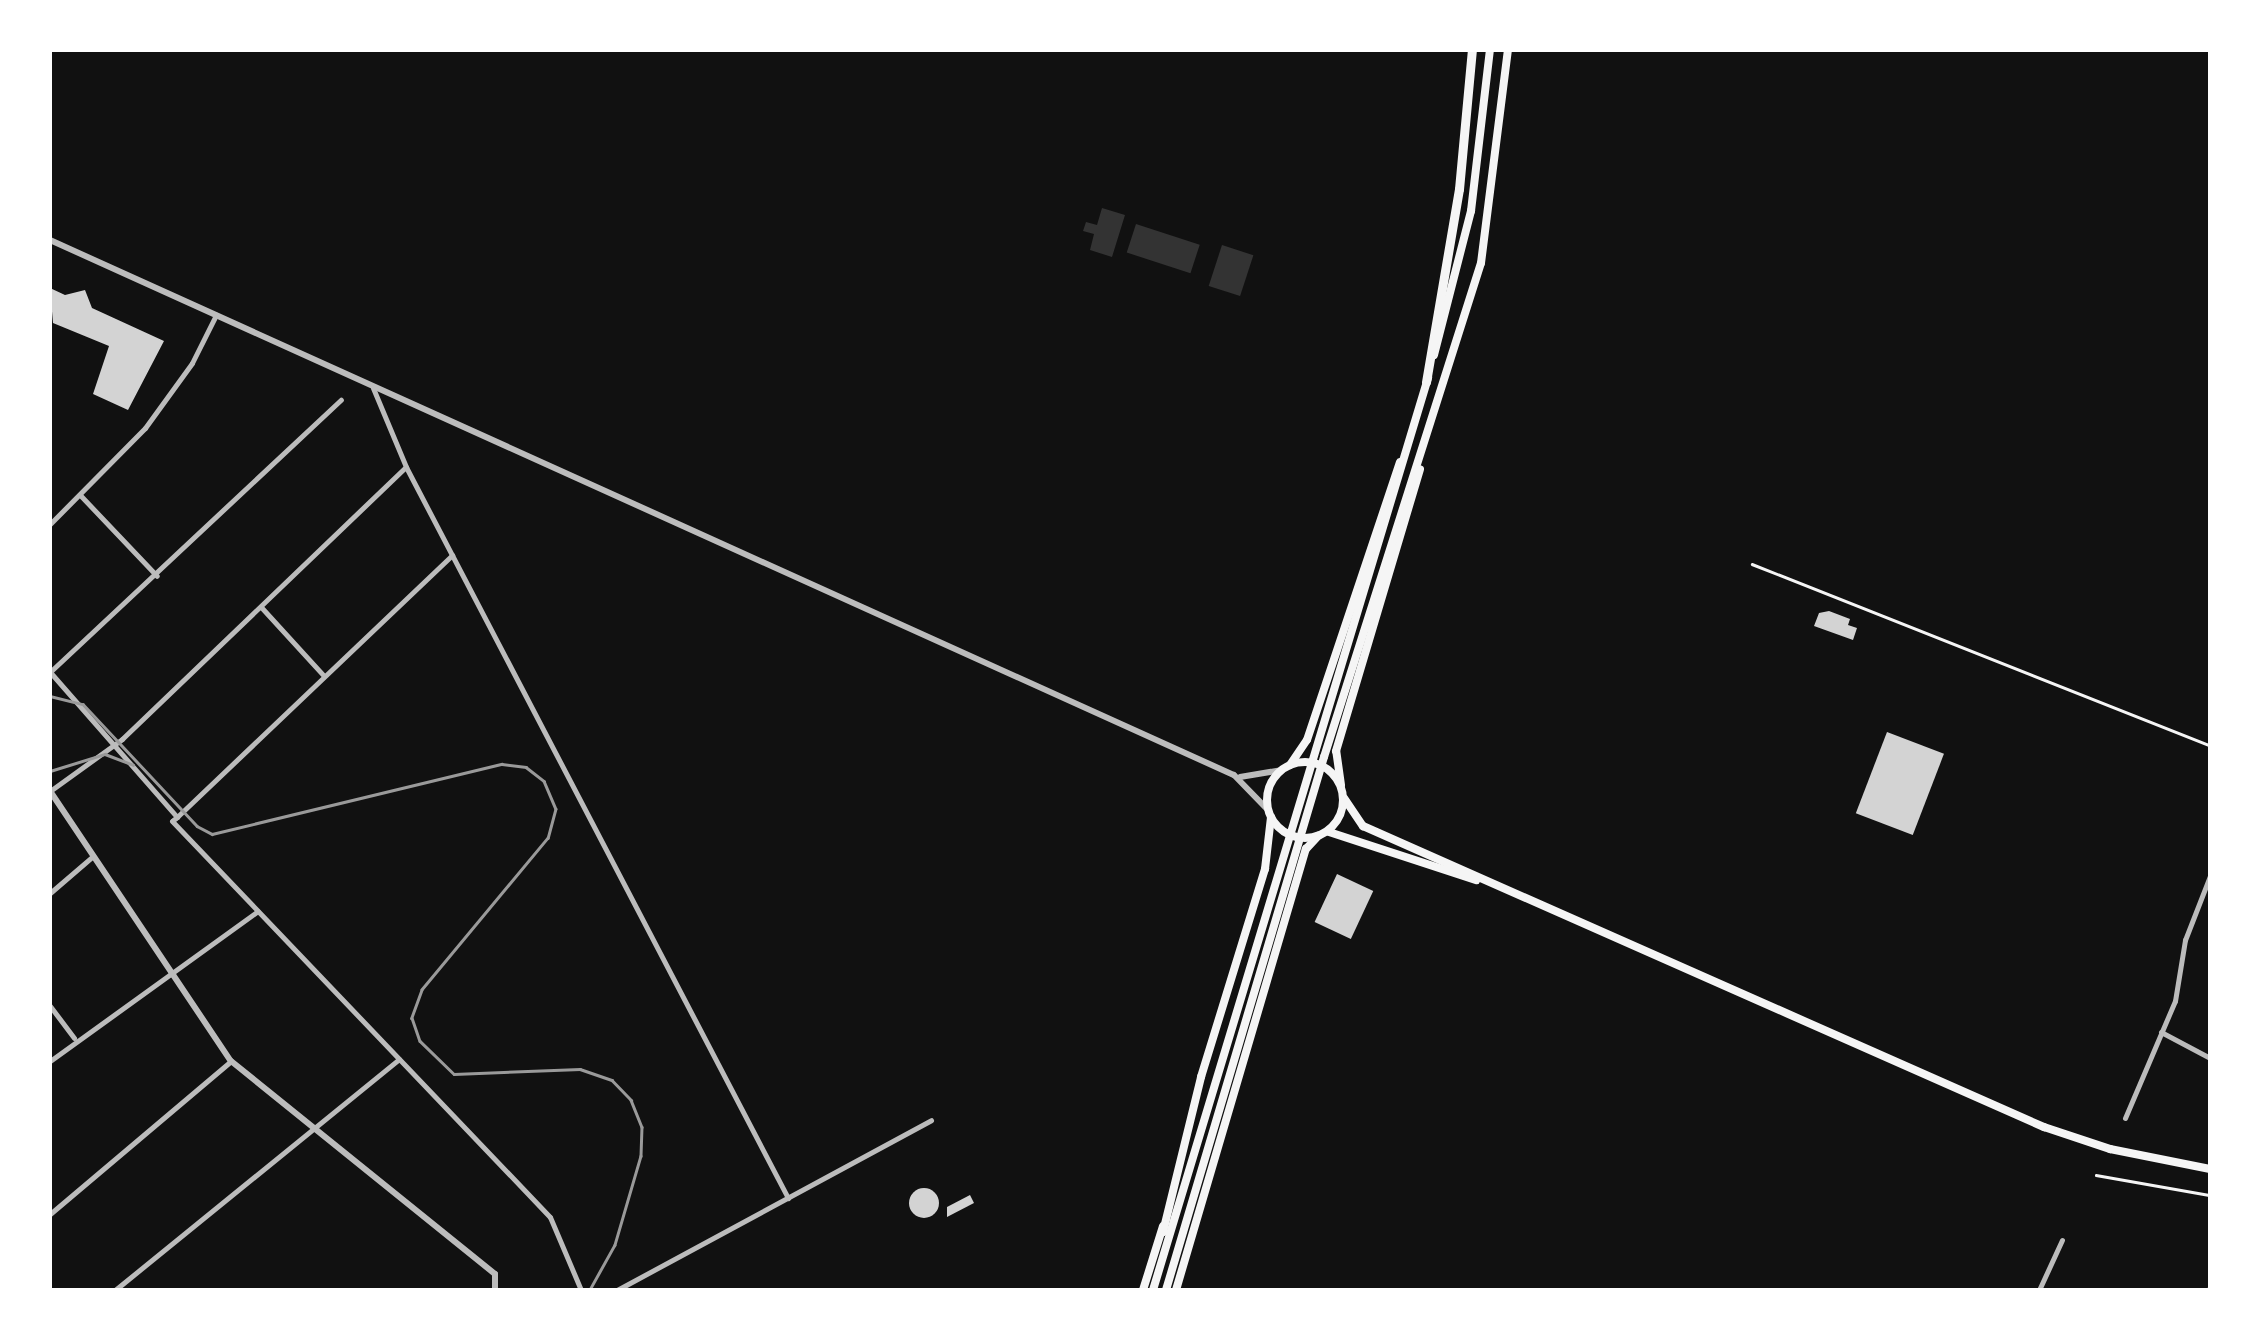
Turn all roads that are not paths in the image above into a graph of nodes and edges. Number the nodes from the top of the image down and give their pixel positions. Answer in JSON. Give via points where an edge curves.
{"nodes":[{"id":1,"x":1472,"y":50,"type":"edge"},
{"id":2,"x":1490,"y":50,"type":"edge"},
{"id":3,"x":1508,"y":50,"type":"edge"},
{"id":4,"x":50,"y":240,"type":"edge"},
{"id":5,"x":216,"y":314,"type":"junction"},
{"id":6,"x":1426,"y":382,"type":"junction"},
{"id":7,"x":373,"y":388,"type":"junction"},
{"id":8,"x":341,"y":400,"type":"dead end"},
{"id":9,"x":1407,"y":449,"type":"junction"},
{"id":10,"x":1422,"y":454,"type":"junction"},
{"id":11,"x":406,"y":466,"type":"junction"},
{"id":12,"x":81,"y":496,"type":"junction"},
{"id":13,"x":50,"y":524,"type":"edge"},
{"id":14,"x":452,"y":555,"type":"junction"},
{"id":15,"x":157,"y":576,"type":"junction"},
{"id":16,"x":261,"y":607,"type":"junction"},
{"id":17,"x":50,"y":672,"type":"edge"},
{"id":18,"x":324,"y":676,"type":"junction"},
{"id":19,"x":114,"y":745,"type":"junction"},
{"id":20,"x":1286,"y":767,"type":"junction"},
{"id":21,"x":1234,"y":776,"type":"junction"},
{"id":22,"x":1341,"y":786,"type":"junction"},
{"id":23,"x":50,"y":791,"type":"edge"},
{"id":24,"x":1344,"y":798,"type":"junction"},
{"id":25,"x":1269,"y":814,"type":"junction"},
{"id":26,"x":177,"y":817,"type":"junction"},
{"id":27,"x":1321,"y":834,"type":"junction"},
{"id":28,"x":93,"y":856,"type":"junction"},
{"id":29,"x":2210,"y":877,"type":"edge"},
{"id":30,"x":1498,"y":886,"type":"junction"},
{"id":31,"x":50,"y":893,"type":"edge"},
{"id":32,"x":258,"y":911,"type":"junction"},
{"id":33,"x":168,"y":970,"type":"junction"},
{"id":34,"x":50,"y":1006,"type":"edge"},
{"id":35,"x":2162,"y":1032,"type":"junction"},
{"id":36,"x":74,"y":1038,"type":"junction"},
{"id":37,"x":2210,"y":1058,"type":"edge"},
{"id":38,"x":399,"y":1059,"type":"junction"},
{"id":39,"x":50,"y":1061,"type":"edge"},
{"id":40,"x":231,"y":1061,"type":"junction"},
{"id":41,"x":2125,"y":1118,"type":"dead end"},
{"id":42,"x":930,"y":1120,"type":"dead end"},
{"id":43,"x":313,"y":1128,"type":"junction"},
{"id":44,"x":2210,"y":1169,"type":"edge"},
{"id":45,"x":788,"y":1198,"type":"junction"},
{"id":46,"x":1167,"y":1212,"type":"junction"},
{"id":47,"x":50,"y":1214,"type":"edge"},
{"id":48,"x":1195,"y":1221,"type":"junction"},
{"id":49,"x":2062,"y":1240,"type":"dead end"},
{"id":50,"x":115,"y":1290,"type":"edge"},
{"id":51,"x":495,"y":1290,"type":"edge"},
{"id":52,"x":580,"y":1290,"type":"edge"},
{"id":53,"x":617,"y":1290,"type":"edge"},
{"id":54,"x":1143,"y":1290,"type":"edge"},
{"id":55,"x":1152,"y":1290,"type":"edge"},
{"id":56,"x":1167,"y":1290,"type":"edge"},
{"id":57,"x":1176,"y":1290,"type":"edge"},
{"id":58,"x":2039,"y":1290,"type":"edge"}],
"edges":[{"from":1,"to":6,"type":"highway","via":[[1459,189]]},
{"from":2,"to":6,"type":"main road","via":[[1471,211]]},
{"from":3,"to":10,"type":"main road","via":[[1488,229]]},
{"from":4,"to":5,"type":"street"},
{"from":5,"to":7,"type":"street"},
{"from":5,"to":12,"type":"street","via":[[161,408]]},
{"from":6,"to":9,"type":"main road"},
{"from":7,"to":11,"type":"street"},
{"from":7,"to":21,"type":"street"},
{"from":8,"to":15,"type":"street"},
{"from":9,"to":20,"type":"main road","via":[[1368,545],[1302,752]]},
{"from":9,"to":55,"type":"main road"},
{"from":10,"to":22,"type":"main road","via":[[1398,558],[1336,751]]},
{"from":10,"to":56,"type":"main road","via":[[1319,772]]},
{"from":11,"to":14,"type":"street"},
{"from":11,"to":16,"type":"street"},
{"from":12,"to":13,"type":"street"},
{"from":12,"to":15,"type":"street"},
{"from":14,"to":18,"type":"street"},
{"from":14,"to":45,"type":"street"},
{"from":15,"to":17,"type":"street"},
{"from":16,"to":18,"type":"street"},
{"from":16,"to":19,"type":"street"},
{"from":17,"to":19,"type":"street"},
{"from":18,"to":26,"type":"street"},
{"from":19,"to":23,"type":"street"},
{"from":19,"to":26,"type":"street"},
{"from":20,"to":21,"type":"street"},
{"from":20,"to":22,"type":"main road","via":[[1304,762],[1327,768]]},
{"from":20,"to":25,"type":"main road","via":[[1269,788]]},
{"from":21,"to":25,"type":"street"},
{"from":22,"to":24,"type":"main road"},
{"from":23,"to":28,"type":"street"},
{"from":24,"to":27,"type":"main road","via":[[1339,817]]},
{"from":24,"to":30,"type":"main road","via":[[1363,826]]},
{"from":25,"to":27,"type":"main road","via":[[1282,830],[1304,838]]},
{"from":25,"to":46,"type":"main road","via":[[1265,869]]},
{"from":26,"to":32,"type":"street","via":[[172,821]]},
{"from":27,"to":30,"type":"main road","via":[[1348,834]]},
{"from":27,"to":48,"type":"main road","via":[[1306,847]]},
{"from":28,"to":31,"type":"street"},
{"from":28,"to":33,"type":"street"},
{"from":29,"to":35,"type":"street","via":[[2188,927],[2182,982]]},
{"from":30,"to":44,"type":"main road","via":[[2044,1127],[2110,1149]]},
{"from":32,"to":33,"type":"street"},
{"from":32,"to":38,"type":"street"},
{"from":33,"to":36,"type":"street"},
{"from":33,"to":40,"type":"street"},
{"from":34,"to":36,"type":"street"},
{"from":35,"to":37,"type":"street"},
{"from":35,"to":41,"type":"street"},
{"from":36,"to":39,"type":"street"},
{"from":38,"to":43,"type":"street"},
{"from":38,"to":52,"type":"street","via":[[550,1217]]},
{"from":40,"to":43,"type":"street"},
{"from":40,"to":47,"type":"street"},
{"from":42,"to":45,"type":"street"},
{"from":43,"to":50,"type":"street"},
{"from":43,"to":51,"type":"street","via":[[495,1274]]},
{"from":45,"to":53,"type":"street"},
{"from":46,"to":54,"type":"main road"},
{"from":46,"to":55,"type":"main road"},
{"from":48,"to":56,"type":"main road"},
{"from":48,"to":57,"type":"main road"},
{"from":49,"to":58,"type":"street"}]}
